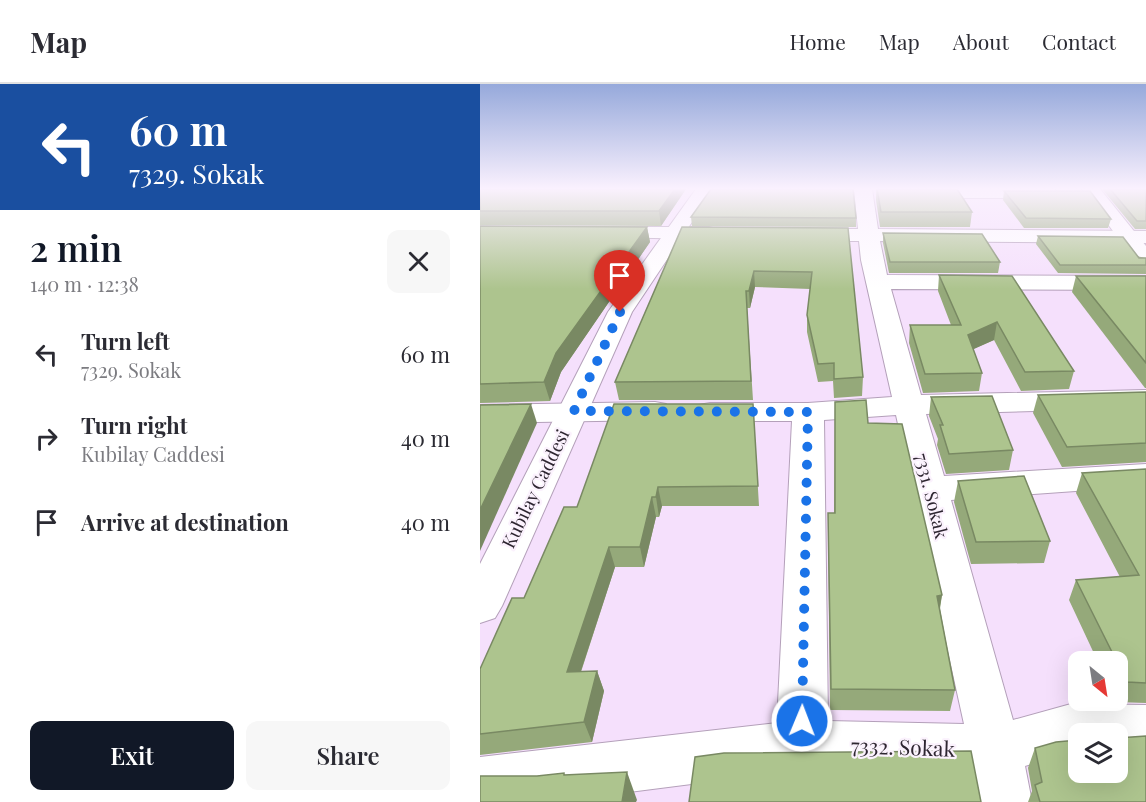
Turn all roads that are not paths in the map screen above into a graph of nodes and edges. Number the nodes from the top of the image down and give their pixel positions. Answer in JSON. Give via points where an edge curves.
{"nodes":[{"id":1,"x":681,"y":223,"type":"edge"},
{"id":2,"x":868,"y":223,"type":"edge"},
{"id":3,"x":1123,"y":223,"type":"edge"},
{"id":4,"x":582,"y":233,"type":"edge"},
{"id":5,"x":674,"y":233,"type":"junction"},
{"id":6,"x":731,"y":234,"type":"edge"},
{"id":7,"x":789,"y":235,"type":"edge"},
{"id":8,"x":869,"y":236,"type":"junction"},
{"id":9,"x":1137,"y":237,"type":"edge"},
{"id":10,"x":1146,"y":260,"type":"edge"},
{"id":11,"x":878,"y":282,"type":"junction"},
{"id":12,"x":1146,"y":283,"type":"edge"},
{"id":13,"x":1146,"y":399,"type":"edge"},
{"id":14,"x":908,"y":405,"type":"junction"},
{"id":15,"x":574,"y":411,"type":"junction"},
{"id":16,"x":808,"y":412,"type":"junction"},
{"id":17,"x":480,"y":414,"type":"edge"},
{"id":18,"x":1146,"y":476,"type":"edge"},
{"id":19,"x":929,"y":489,"type":"junction"},
{"id":20,"x":480,"y":606,"type":"edge"},
{"id":21,"x":1146,"y":729,"type":"edge"},
{"id":22,"x":802,"y":745,"type":"junction"},
{"id":23,"x":996,"y":750,"type":"junction"},
{"id":24,"x":480,"y":784,"type":"edge"},
{"id":25,"x":1004,"y":802,"type":"edge"}],
"edges":[{"from":1,"to":5,"type":"street","name":"Kubilay Caddesi"},
{"from":2,"to":8,"type":"street","name":"7331. Sokak"},
{"from":3,"to":9,"type":"street"},
{"from":4,"to":5,"type":"street"},
{"from":5,"to":6,"type":"street"},
{"from":5,"to":15,"type":"street","name":"Kubilay Caddesi","via":[[620,312]]},
{"from":7,"to":8,"type":"street"},
{"from":8,"to":9,"type":"street"},
{"from":8,"to":11,"type":"street","name":"7331. Sokak"},
{"from":9,"to":10,"type":"street"},
{"from":11,"to":12,"type":"street"},
{"from":11,"to":14,"type":"street","name":"7331. Sokak"},
{"from":13,"to":14,"type":"street"},
{"from":14,"to":16,"type":"street"},
{"from":14,"to":19,"type":"street","name":"7331. Sokak"},
{"from":15,"to":16,"type":"street"},
{"from":15,"to":17,"type":"street"},
{"from":15,"to":20,"type":"street","name":"Kubilay Caddesi"},
{"from":16,"to":22,"type":"street"},
{"from":18,"to":19,"type":"street"},
{"from":19,"to":23,"type":"street","name":"7331. Sokak"},
{"from":21,"to":23,"type":"street","name":"7332. Sokak","via":[[1071,728]]},
{"from":22,"to":23,"type":"street","name":"7332. Sokak"},
{"from":22,"to":24,"type":"street","name":"7332. Sokak"},
{"from":23,"to":25,"type":"street","name":"7331. Sokak"}]}
